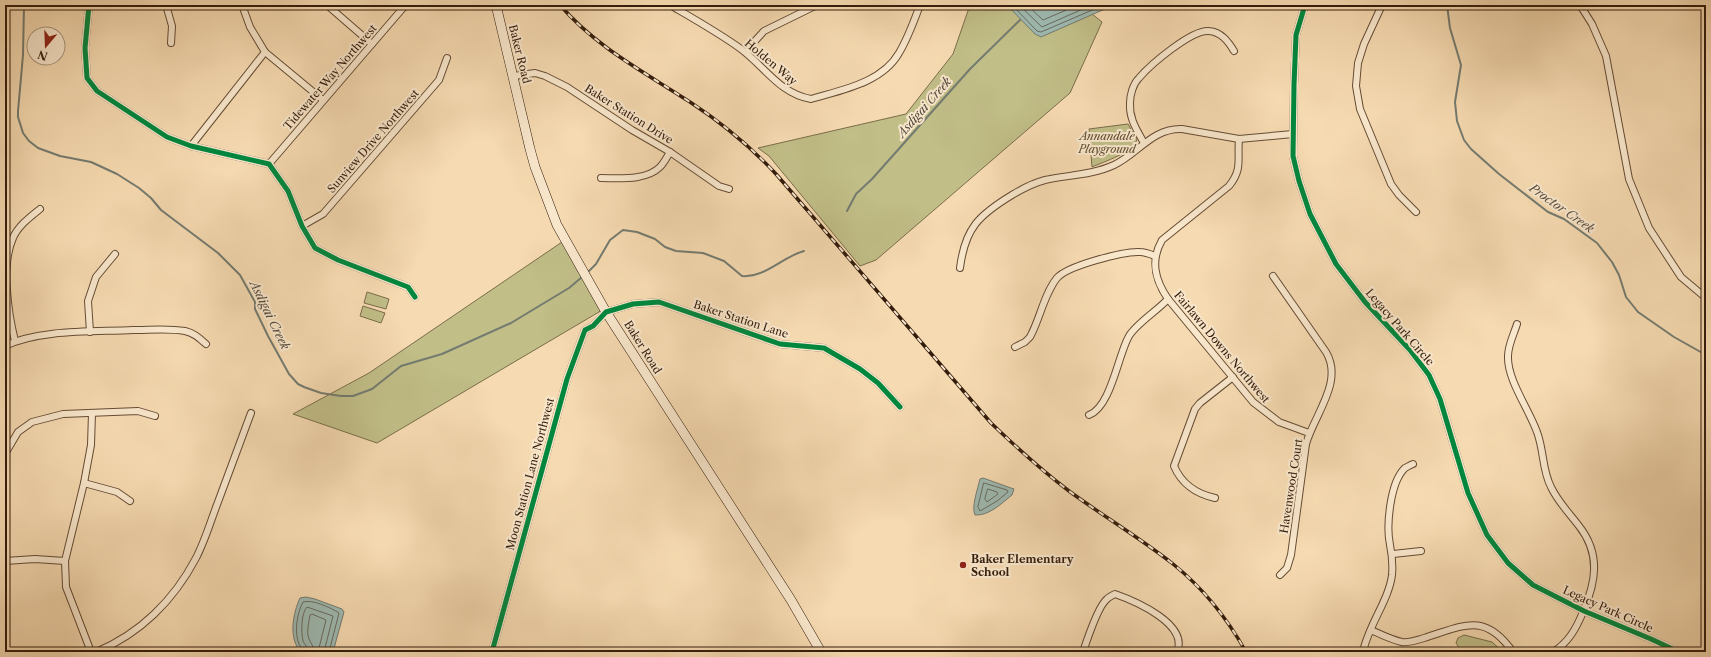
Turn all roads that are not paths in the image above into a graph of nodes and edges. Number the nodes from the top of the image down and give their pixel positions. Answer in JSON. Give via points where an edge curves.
{"nodes":[{"id":1,"x":89,"y":5,"type":"edge"},
{"id":2,"x":166,"y":5,"type":"edge"},
{"id":3,"x":242,"y":5,"type":"edge"},
{"id":4,"x":327,"y":5,"type":"edge"},
{"id":5,"x":408,"y":5,"type":"edge"},
{"id":6,"x":496,"y":5,"type":"edge"},
{"id":7,"x":670,"y":5,"type":"edge"},
{"id":8,"x":817,"y":5,"type":"edge"},
{"id":9,"x":920,"y":5,"type":"edge"},
{"id":10,"x":1305,"y":5,"type":"edge"},
{"id":11,"x":1382,"y":5,"type":"edge"},
{"id":12,"x":1580,"y":5,"type":"edge"},
{"id":13,"x":171,"y":44,"type":"dead end"},
{"id":14,"x":372,"y":44,"type":"junction"},
{"id":15,"x":1234,"y":51,"type":"dead end"},
{"id":16,"x":265,"y":52,"type":"junction"},
{"id":17,"x":747,"y":53,"type":"junction"},
{"id":18,"x":447,"y":58,"type":"dead end"},
{"id":19,"x":514,"y":76,"type":"junction"},
{"id":20,"x":323,"y":100,"type":"junction"},
{"id":21,"x":1293,"y":134,"type":"junction"},
{"id":22,"x":1239,"y":139,"type":"junction"},
{"id":23,"x":1144,"y":143,"type":"junction"},
{"id":24,"x":191,"y":146,"type":"junction"},
{"id":25,"x":670,"y":152,"type":"junction"},
{"id":26,"x":269,"y":164,"type":"junction"},
{"id":27,"x":601,"y":178,"type":"dead end"},
{"id":28,"x":729,"y":189,"type":"dead end"},
{"id":29,"x":40,"y":209,"type":"dead end"},
{"id":30,"x":1416,"y":212,"type":"dead end"},
{"id":31,"x":302,"y":226,"type":"junction"},
{"id":32,"x":114,"y":254,"type":"dead end"},
{"id":33,"x":1155,"y":256,"type":"junction"},
{"id":34,"x":960,"y":268,"type":"dead end"},
{"id":35,"x":1273,"y":276,"type":"dead end"},
{"id":36,"x":415,"y":297,"type":"dead end"},
{"id":37,"x":1706,"y":298,"type":"edge"},
{"id":38,"x":1168,"y":299,"type":"junction"},
{"id":39,"x":606,"y":312,"type":"junction"},
{"id":40,"x":1517,"y":324,"type":"dead end"},
{"id":41,"x":90,"y":332,"type":"junction"},
{"id":42,"x":15,"y":341,"type":"junction"},
{"id":43,"x":206,"y":344,"type":"dead end"},
{"id":44,"x":5,"y":346,"type":"edge"},
{"id":45,"x":1015,"y":347,"type":"dead end"},
{"id":46,"x":1233,"y":377,"type":"junction"},
{"id":47,"x":900,"y":407,"type":"dead end"},
{"id":48,"x":92,"y":413,"type":"junction"},
{"id":49,"x":251,"y":413,"type":"dead end"},
{"id":50,"x":1089,"y":415,"type":"dead end"},
{"id":51,"x":155,"y":416,"type":"dead end"},
{"id":52,"x":1309,"y":434,"type":"junction"},
{"id":53,"x":5,"y":454,"type":"edge"},
{"id":54,"x":1413,"y":464,"type":"dead end"},
{"id":55,"x":84,"y":482,"type":"junction"},
{"id":56,"x":1215,"y":498,"type":"dead end"},
{"id":57,"x":130,"y":501,"type":"dead end"},
{"id":58,"x":1421,"y":551,"type":"dead end"},
{"id":59,"x":1392,"y":554,"type":"junction"},
{"id":60,"x":5,"y":561,"type":"edge"},
{"id":61,"x":65,"y":561,"type":"junction"},
{"id":62,"x":1280,"y":575,"type":"dead end"},
{"id":63,"x":1584,"y":611,"type":"junction"},
{"id":64,"x":1370,"y":630,"type":"junction"},
{"id":65,"x":817,"y":651,"type":"edge"},
{"id":66,"x":91,"y":652,"type":"edge"},
{"id":67,"x":96,"y":652,"type":"edge"},
{"id":68,"x":492,"y":652,"type":"edge"},
{"id":69,"x":1084,"y":652,"type":"edge"},
{"id":70,"x":1177,"y":652,"type":"edge"},
{"id":71,"x":1363,"y":652,"type":"edge"},
{"id":72,"x":1513,"y":652,"type":"edge"},
{"id":73,"x":1552,"y":652,"type":"edge"},
{"id":74,"x":1679,"y":652,"type":"edge"}],
"edges":[{"from":1,"to":24,"type":"street","via":[[85,48],[87,78],[97,91],[167,137]]},
{"from":2,"to":13,"type":"street","via":[[172,26]]},
{"from":3,"to":16,"type":"street","via":[[250,26]]},
{"from":4,"to":14,"type":"street"},
{"from":5,"to":14,"type":"street","name":"Tidewater Way Northwest"},
{"from":6,"to":19,"type":"main road","name":"Baker Road"},
{"from":7,"to":17,"type":"street","name":"Holden Way"},
{"from":8,"to":17,"type":"street","via":[[764,31]]},
{"from":9,"to":17,"type":"street","name":"Holden Way","via":[[894,61],[869,80],[811,99],[788,90]]},
{"from":10,"to":21,"type":"street","name":"Legacy Park Circle","via":[[1296,35]]},
{"from":11,"to":30,"type":"street","via":[[1364,44],[1358,63],[1356,86],[1360,109],[1391,184]]},
{"from":12,"to":37,"type":"street","via":[[1592,24],[1606,56],[1629,179],[1649,228],[1681,277]]},
{"from":14,"to":20,"type":"street","name":"Tidewater Way Northwest"},
{"from":15,"to":23,"type":"street","via":[[1218,34],[1210,31],[1199,32],[1176,46],[1139,78],[1132,92],[1130,110],[1132,120]]},
{"from":16,"to":20,"type":"street"},
{"from":16,"to":24,"type":"street"},
{"from":18,"to":31,"type":"street","name":"Sunview Drive Northwest","via":[[439,80],[323,214]]},
{"from":19,"to":25,"type":"street","name":"Baker Station Drive","via":[[535,73],[545,76],[567,87]]},
{"from":19,"to":39,"type":"main road","name":"Baker Road","via":[[535,168],[557,225]]},
{"from":20,"to":26,"type":"street","name":"Tidewater Way Northwest"},
{"from":21,"to":22,"type":"street"},
{"from":21,"to":63,"type":"street","name":"Legacy Park Circle","via":[[1293,156],[1310,214],[1336,264],[1365,302],[1410,350],[1428,375],[1440,399],[1468,493],[1487,534],[1508,563],[1533,585]]},
{"from":22,"to":23,"type":"street","via":[[1175,129],[1161,132]]},
{"from":22,"to":33,"type":"street","via":[[1238,173],[1229,186],[1162,240]]},
{"from":23,"to":34,"type":"street","via":[[1134,153],[1107,168],[1038,182],[997,204],[975,224],[969,234],[963,246]]},
{"from":24,"to":26,"type":"street"},
{"from":25,"to":27,"type":"street","via":[[655,171],[638,177]]},
{"from":25,"to":28,"type":"street","name":"Baker Station Drive","via":[[719,186]]},
{"from":26,"to":31,"type":"street","via":[[288,191]]},
{"from":29,"to":42,"type":"street","via":[[24,222],[13,237],[7,258],[9,318]]},
{"from":31,"to":36,"type":"street","via":[[315,248],[338,260],[408,286]]},
{"from":32,"to":41,"type":"street","via":[[96,277],[88,301]]},
{"from":33,"to":38,"type":"street","name":"Fairlawn Downs Northwest","via":[[1154,267],[1158,282]]},
{"from":33,"to":45,"type":"street","via":[[1142,252],[1126,253],[1063,273],[1054,283],[1030,337]]},
{"from":35,"to":52,"type":"street","name":"Havenwood Court","via":[[1330,359],[1333,369],[1330,388]]},
{"from":38,"to":46,"type":"street","name":"Fairlawn Downs Northwest"},
{"from":38,"to":50,"type":"street","via":[[1130,334],[1103,402]]},
{"from":39,"to":47,"type":"street","name":"Baker Station Lane","via":[[633,304],[659,302],[780,344],[824,348],[878,383]]},
{"from":39,"to":65,"type":"main road","name":"Baker Road","via":[[787,594]]},
{"from":39,"to":68,"type":"street","name":"Moon Station Lane Northwest","via":[[593,326],[585,330],[567,379]]},
{"from":40,"to":63,"type":"street","via":[[1508,356],[1511,374],[1537,432],[1550,486],[1581,528],[1593,554],[1594,584]]},
{"from":41,"to":42,"type":"street"},
{"from":41,"to":43,"type":"street","via":[[170,329],[186,331]]},
{"from":42,"to":44,"type":"street"},
{"from":46,"to":52,"type":"street","name":"Fairlawn Downs Northwest","via":[[1253,402],[1267,414],[1279,422]]},
{"from":46,"to":56,"type":"street","via":[[1195,409],[1174,466],[1190,488]]},
{"from":48,"to":51,"type":"street","via":[[138,411]]},
{"from":48,"to":53,"type":"street","via":[[63,414],[32,422],[18,432]]},
{"from":48,"to":55,"type":"street","via":[[91,445]]},
{"from":49,"to":67,"type":"street","via":[[197,557],[183,580],[166,602],[142,625],[113,645]]},
{"from":52,"to":62,"type":"street","name":"Havenwood Court","via":[[1300,480],[1291,555],[1287,568]]},
{"from":54,"to":59,"type":"street","via":[[1404,469],[1397,480],[1390,507]]},
{"from":55,"to":57,"type":"street","via":[[117,492]]},
{"from":55,"to":61,"type":"street"},
{"from":58,"to":59,"type":"street"},
{"from":59,"to":64,"type":"street","via":[[1392,576]]},
{"from":60,"to":61,"type":"street"},
{"from":61,"to":66,"type":"street","via":[[66,587]]},
{"from":63,"to":73,"type":"street","via":[[1572,634],[1562,646]]},
{"from":63,"to":74,"type":"street","name":"Legacy Park Circle"},
{"from":64,"to":71,"type":"street"},
{"from":64,"to":72,"type":"street","via":[[1407,642],[1460,625],[1476,626],[1488,628],[1498,635]]},
{"from":69,"to":70,"type":"street","via":[[1096,617],[1107,598],[1115,594],[1135,601],[1165,621],[1177,633]]}]}
